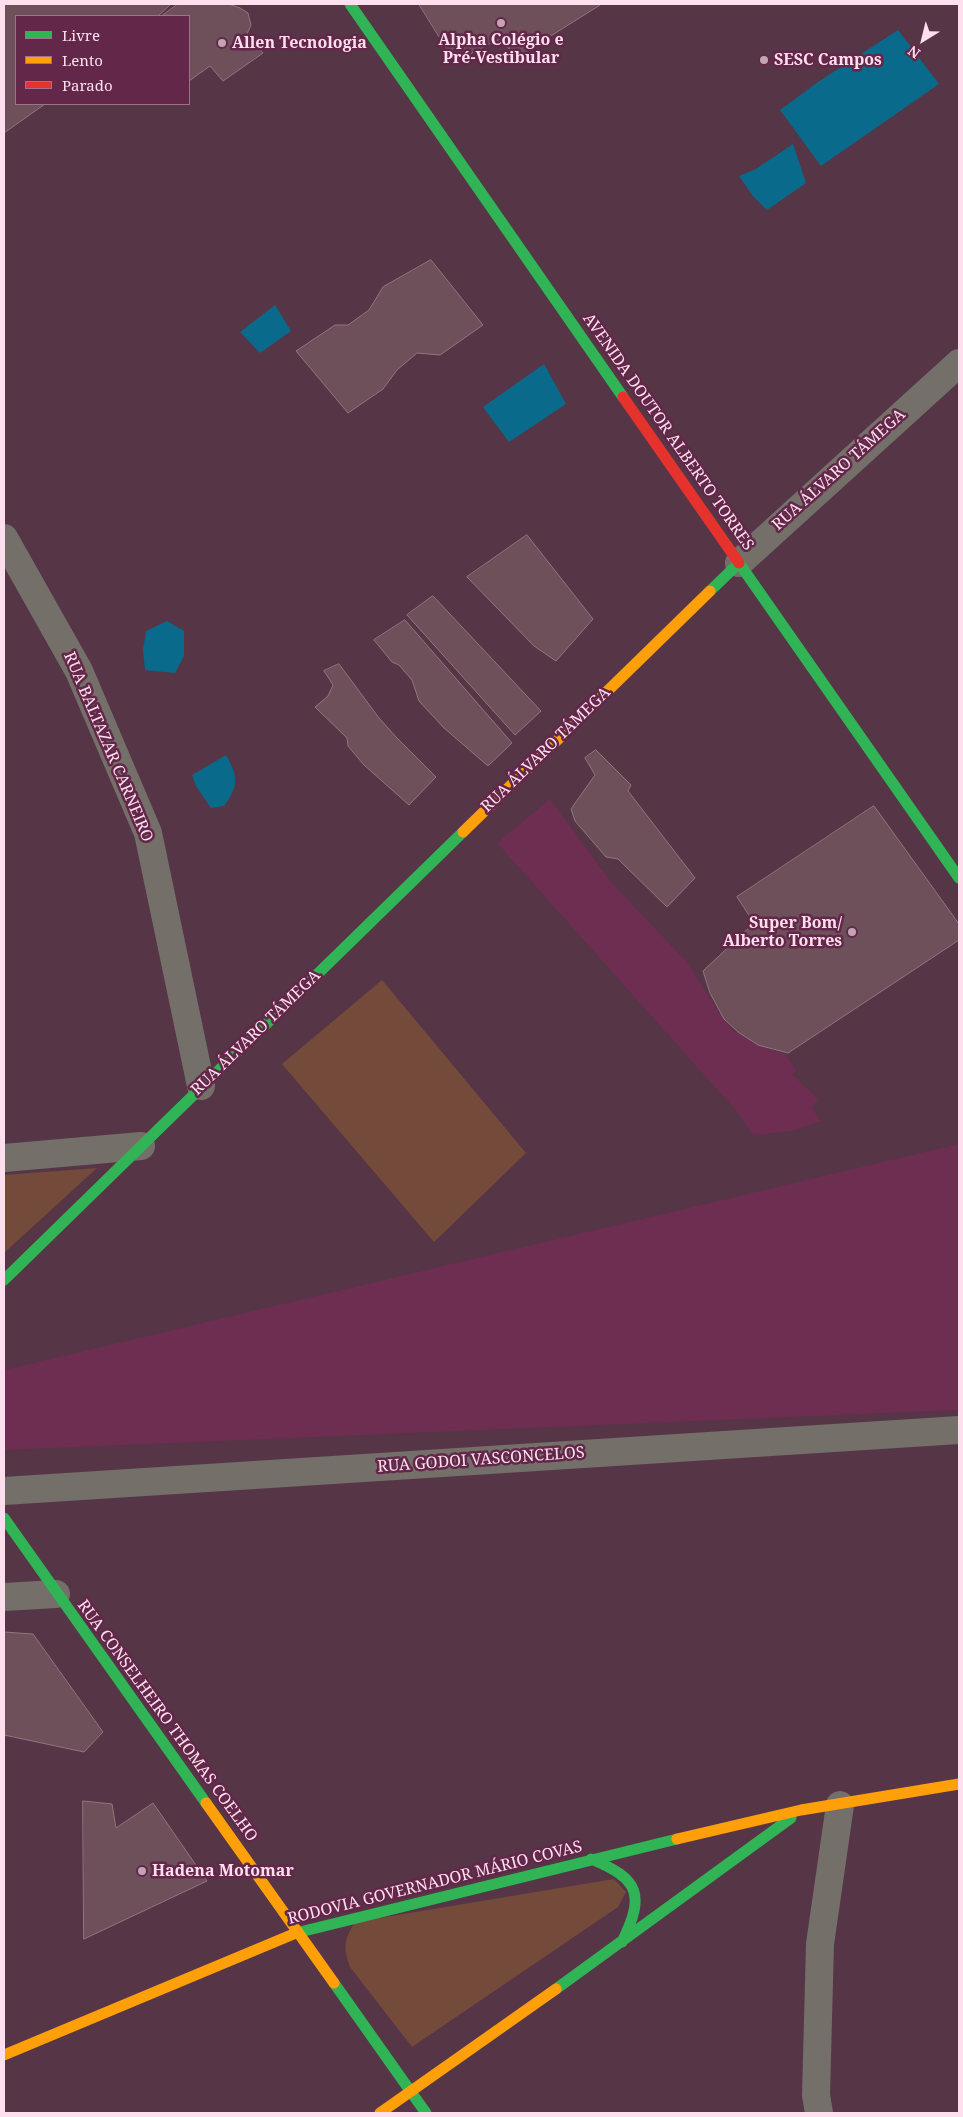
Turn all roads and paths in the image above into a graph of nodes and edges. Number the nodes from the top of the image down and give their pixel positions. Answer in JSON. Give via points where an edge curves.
{"nodes":[{"id":1,"x":350,"y":4,"type":"edge"},
{"id":2,"x":959,"y":362,"type":"edge"},
{"id":3,"x":4,"y":538,"type":"edge"},
{"id":4,"x":739,"y":563,"type":"junction"},
{"id":5,"x":959,"y":878,"type":"edge"},
{"id":6,"x":201,"y":1086,"type":"junction"},
{"id":7,"x":141,"y":1146,"type":"junction"},
{"id":8,"x":4,"y":1158,"type":"edge"},
{"id":9,"x":4,"y":1280,"type":"edge"},
{"id":10,"x":959,"y":1430,"type":"edge"},
{"id":11,"x":4,"y":1491,"type":"edge"},
{"id":12,"x":4,"y":1518,"type":"edge"},
{"id":13,"x":56,"y":1594,"type":"junction"},
{"id":14,"x":4,"y":1597,"type":"edge"},
{"id":15,"x":959,"y":1784,"type":"edge"},
{"id":16,"x":840,"y":1805,"type":"junction"},
{"id":17,"x":801,"y":1810,"type":"junction"},
{"id":18,"x":591,"y":1859,"type":"junction"},
{"id":19,"x":299,"y":1932,"type":"junction"},
{"id":20,"x":622,"y":1942,"type":"junction"},
{"id":21,"x":4,"y":2055,"type":"edge"},
{"id":22,"x":411,"y":2092,"type":"junction"},
{"id":23,"x":380,"y":2113,"type":"edge"},
{"id":24,"x":426,"y":2113,"type":"edge"},
{"id":25,"x":818,"y":2113,"type":"edge"}],
"edges":[{"from":1,"to":4,"type":"main road","name":"AVENIDA DOUTOR ALBERTO TORRES"},
{"from":2,"to":4,"type":"street","name":"RUA ÁLVARO TÁMEGA"},
{"from":3,"to":6,"type":"street","name":"RUA BALTAZAR CARNEIRO","via":[[79,671],[148,834]]},
{"from":4,"to":5,"type":"main road","name":"AVENIDA DOUTOR ALBERTO TORRES"},
{"from":4,"to":6,"type":"main road","name":"RUA ÁLVARO TÁMEGA"},
{"from":6,"to":7,"type":"main road","name":"RUA ÁLVARO TÁMEGA"},
{"from":7,"to":8,"type":"street"},
{"from":7,"to":9,"type":"main road","name":"RUA ÁLVARO TÁMEGA"},
{"from":10,"to":11,"type":"street","name":"RUA GODOI VASCONCELOS"},
{"from":12,"to":13,"type":"main road","name":"RUA CONSELHEIRO THOMAS COELHO"},
{"from":13,"to":14,"type":"street"},
{"from":13,"to":19,"type":"main road","name":"RUA CONSELHEIRO THOMAS COELHO"},
{"from":15,"to":16,"type":"main road","name":"RODOVIA GOVERNADOR MÁRIO COVAS"},
{"from":16,"to":17,"type":"main road","name":"RODOVIA GOVERNADOR MÁRIO COVAS"},
{"from":16,"to":25,"type":"street","via":[[820,1944]]},
{"from":17,"to":18,"type":"main road","name":"RODOVIA GOVERNADOR MÁRIO COVAS"},
{"from":17,"to":20,"type":"main road","name":"RODOVIA GOVERNADOR MÁRIO COVAS"},
{"from":18,"to":19,"type":"main road","name":"RODOVIA GOVERNADOR MÁRIO COVAS"},
{"from":18,"to":20,"type":"main road","via":[[612,1866],[633,1886],[637,1900],[631,1925]]},
{"from":19,"to":21,"type":"main road","name":"RODOVIA GOVERNADOR MÁRIO COVAS"},
{"from":19,"to":22,"type":"main road","name":"RUA CONSELHEIRO THOMAS COELHO"},
{"from":20,"to":22,"type":"main road","name":"RODOVIA GOVERNADOR MÁRIO COVAS"},
{"from":22,"to":23,"type":"main road","name":"RODOVIA GOVERNADOR MÁRIO COVAS"},
{"from":22,"to":24,"type":"main road","name":"RUA CONSELHEIRO THOMAS COELHO"}]}
